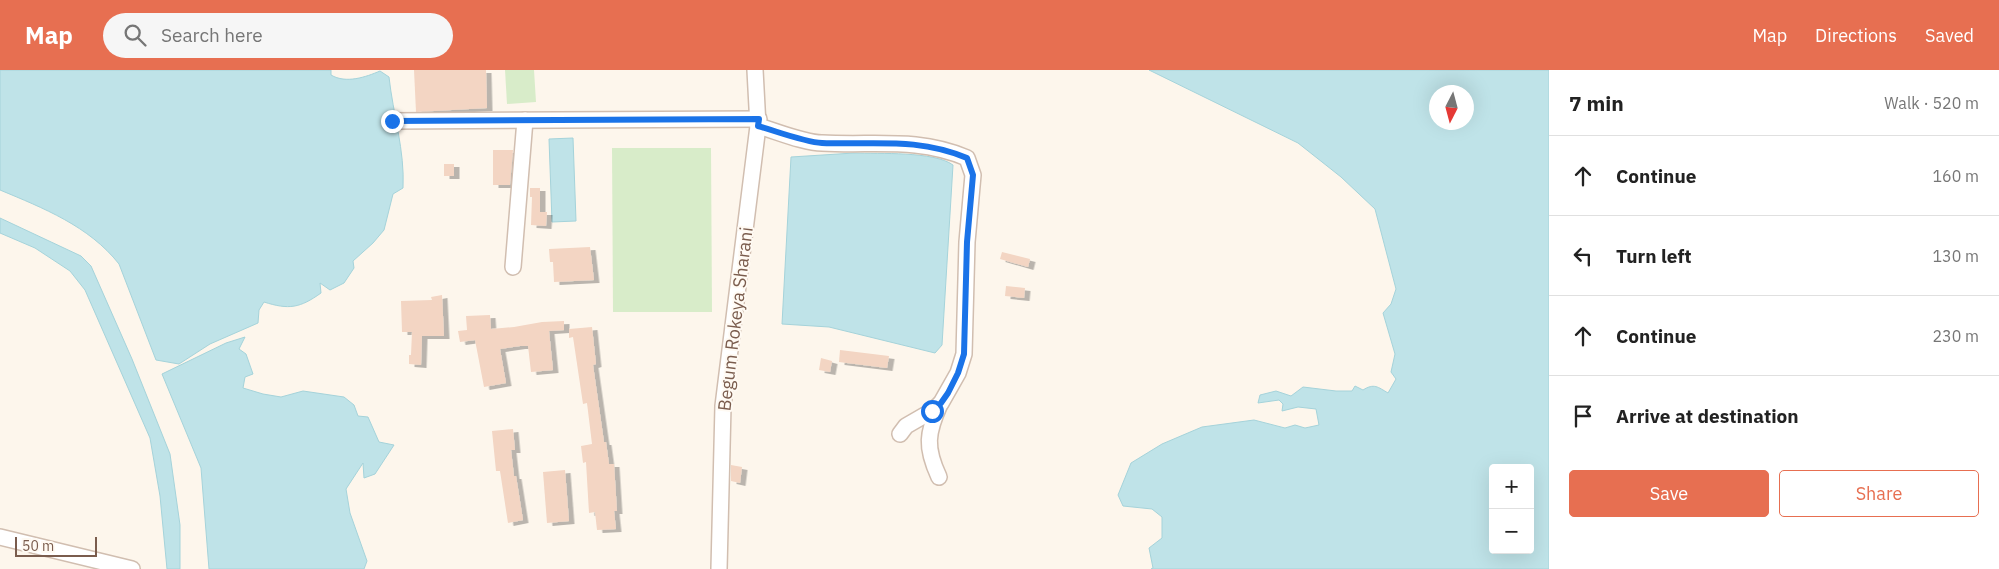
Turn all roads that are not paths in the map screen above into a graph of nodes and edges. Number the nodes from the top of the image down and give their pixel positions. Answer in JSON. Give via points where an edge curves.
{"nodes":[{"id":1,"x":755,"y":70,"type":"edge"},
{"id":2,"x":525,"y":120,"type":"junction"},
{"id":3,"x":392,"y":121,"type":"dead end"},
{"id":4,"x":758,"y":122,"type":"junction"},
{"id":5,"x":513,"y":267,"type":"dead end"},
{"id":6,"x":941,"y":403,"type":"junction"},
{"id":7,"x":900,"y":434,"type":"dead end"},
{"id":8,"x":939,"y":477,"type":"dead end"},
{"id":9,"x":0,"y":537,"type":"edge"},
{"id":10,"x":132,"y":569,"type":"edge"},
{"id":11,"x":719,"y":569,"type":"edge"}],
"edges":[{"from":1,"to":4,"type":"street","name":"Begum Rokeya Sharani"},
{"from":2,"to":3,"type":"street"},
{"from":2,"to":4,"type":"street"},
{"from":2,"to":5,"type":"street"},
{"from":4,"to":6,"type":"street","via":[[819,143],[905,143],[948,150],[967,158],[973,175],[967,242],[964,354],[958,373]]},
{"from":4,"to":11,"type":"street","name":"Begum Rokeya Sharani","via":[[723,406]]},
{"from":6,"to":7,"type":"street","via":[[906,426]]},
{"from":6,"to":8,"type":"street","via":[[928,444]]},
{"from":9,"to":10,"type":"street"}]}
